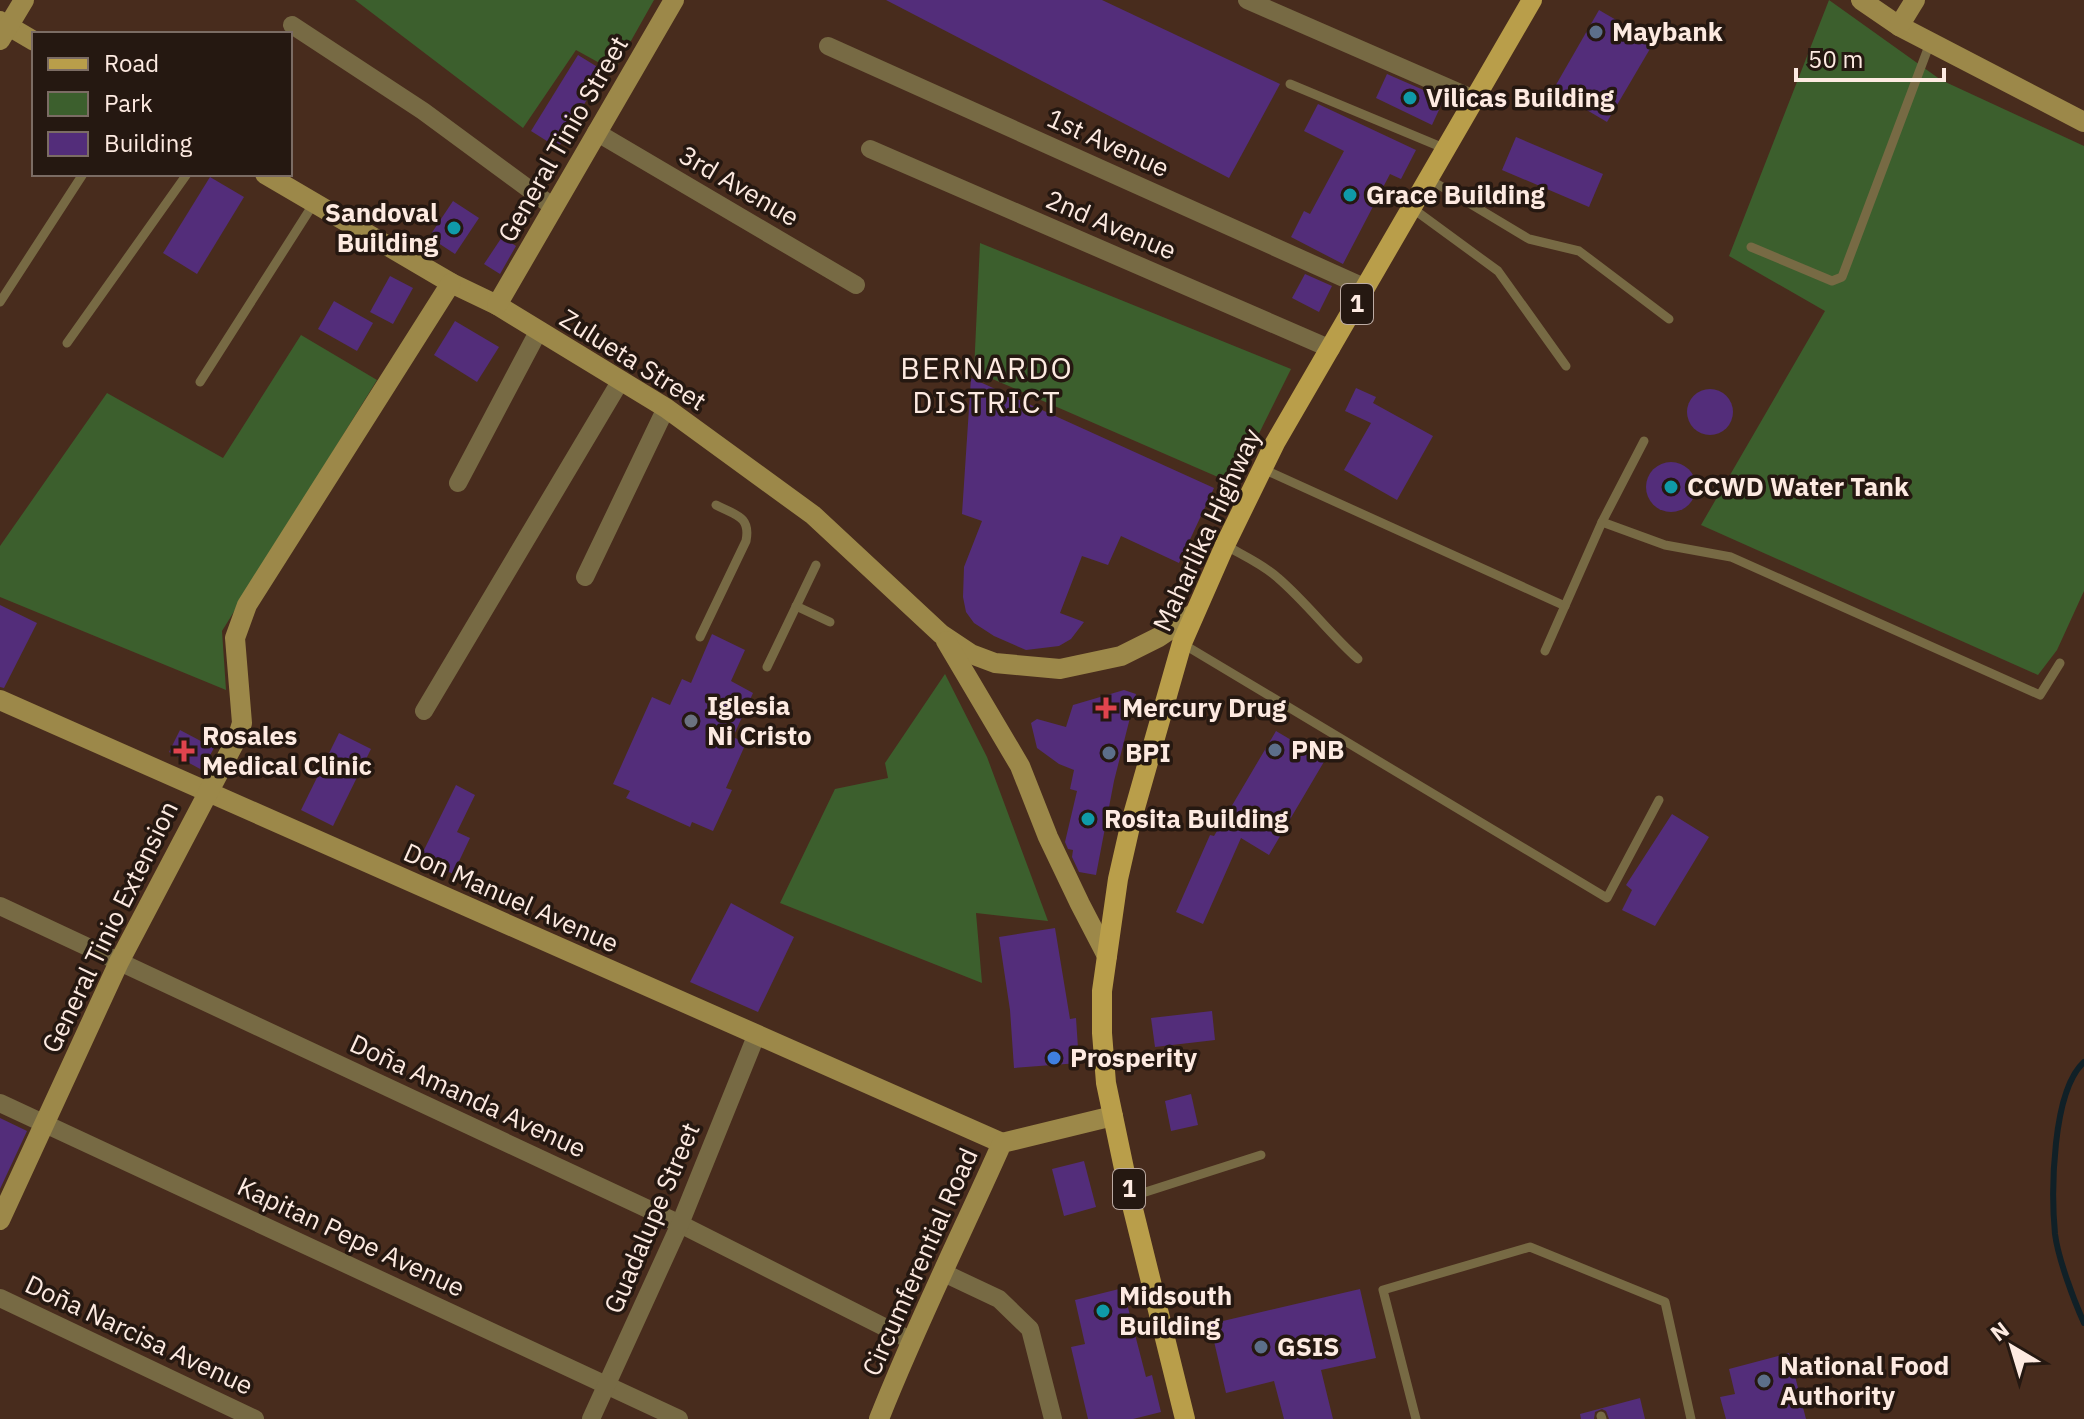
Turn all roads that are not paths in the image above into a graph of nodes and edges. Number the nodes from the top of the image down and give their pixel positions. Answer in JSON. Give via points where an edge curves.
{"nodes":[{"id":1,"x":24,"y":0,"type":"edge"},
{"id":2,"x":674,"y":0,"type":"edge"},
{"id":3,"x":1247,"y":0,"type":"edge"},
{"id":4,"x":1532,"y":0,"type":"edge"},
{"id":5,"x":1861,"y":0,"type":"edge"},
{"id":6,"x":1915,"y":0,"type":"edge"},
{"id":7,"x":292,"y":25,"type":"dead end"},
{"id":8,"x":1899,"y":26,"type":"junction"},
{"id":9,"x":3,"y":29,"type":"edge"},
{"id":10,"x":32,"y":40,"type":"edge"},
{"id":11,"x":1930,"y":43,"type":"junction"},
{"id":12,"x":828,"y":46,"type":"dead end"},
{"id":13,"x":1290,"y":84,"type":"dead end"},
{"id":14,"x":1474,"y":99,"type":"junction"},
{"id":15,"x":2084,"y":122,"type":"edge"},
{"id":16,"x":596,"y":132,"type":"junction"},
{"id":17,"x":870,"y":149,"type":"dead end"},
{"id":18,"x":1447,"y":149,"type":"junction"},
{"id":19,"x":82,"y":176,"type":"edge"},
{"id":20,"x":186,"y":176,"type":"edge"},
{"id":21,"x":268,"y":176,"type":"edge"},
{"id":22,"x":1429,"y":179,"type":"junction"},
{"id":23,"x":314,"y":203,"type":"junction"},
{"id":24,"x":552,"y":206,"type":"junction"},
{"id":25,"x":1412,"y":208,"type":"junction"},
{"id":26,"x":1751,"y":247,"type":"dead end"},
{"id":27,"x":451,"y":283,"type":"junction"},
{"id":28,"x":856,"y":285,"type":"dead end"},
{"id":29,"x":1366,"y":288,"type":"junction"},
{"id":30,"x":0,"y":302,"type":"edge"},
{"id":31,"x":497,"y":305,"type":"junction"},
{"id":32,"x":1669,"y":319,"type":"dead end"},
{"id":33,"x":539,"y":330,"type":"junction"},
{"id":34,"x":67,"y":343,"type":"dead end"},
{"id":35,"x":1331,"y":349,"type":"junction"},
{"id":36,"x":1566,"y":366,"type":"dead end"},
{"id":37,"x":621,"y":380,"type":"junction"},
{"id":38,"x":200,"y":382,"type":"dead end"},
{"id":39,"x":666,"y":408,"type":"junction"},
{"id":40,"x":1644,"y":441,"type":"dead end"},
{"id":41,"x":1263,"y":469,"type":"junction"},
{"id":42,"x":458,"y":483,"type":"dead end"},
{"id":43,"x":716,"y":505,"type":"dead end"},
{"id":44,"x":1602,"y":522,"type":"junction"},
{"id":45,"x":1225,"y":545,"type":"junction"},
{"id":46,"x":816,"y":565,"type":"dead end"},
{"id":47,"x":585,"y":577,"type":"dead end"},
{"id":48,"x":796,"y":606,"type":"junction"},
{"id":49,"x":1565,"y":606,"type":"junction"},
{"id":50,"x":1193,"y":614,"type":"junction"},
{"id":51,"x":830,"y":622,"type":"dead end"},
{"id":52,"x":941,"y":634,"type":"junction"},
{"id":53,"x":700,"y":637,"type":"dead end"},
{"id":54,"x":1182,"y":643,"type":"junction"},
{"id":55,"x":1545,"y":651,"type":"dead end"},
{"id":56,"x":1358,"y":659,"type":"dead end"},
{"id":57,"x":2060,"y":663,"type":"dead end"},
{"id":58,"x":767,"y":667,"type":"dead end"},
{"id":59,"x":0,"y":700,"type":"edge"},
{"id":60,"x":424,"y":711,"type":"dead end"},
{"id":61,"x":207,"y":791,"type":"junction"},
{"id":62,"x":1659,"y":800,"type":"dead end"},
{"id":63,"x":0,"y":906,"type":"edge"},
{"id":64,"x":1107,"y":956,"type":"junction"},
{"id":65,"x":119,"y":962,"type":"junction"},
{"id":66,"x":756,"y":1036,"type":"junction"},
{"id":67,"x":0,"y":1103,"type":"edge"},
{"id":68,"x":1113,"y":1116,"type":"junction"},
{"id":69,"x":43,"y":1123,"type":"junction"},
{"id":70,"x":1002,"y":1143,"type":"junction"},
{"id":71,"x":1261,"y":1155,"type":"dead end"},
{"id":72,"x":1130,"y":1197,"type":"junction"},
{"id":73,"x":0,"y":1220,"type":"edge"},
{"id":74,"x":680,"y":1224,"type":"junction"},
{"id":75,"x":944,"y":1273,"type":"junction"},
{"id":76,"x":0,"y":1298,"type":"edge"},
{"id":77,"x":910,"y":1340,"type":"junction"},
{"id":78,"x":607,"y":1384,"type":"junction"},
{"id":79,"x":255,"y":1419,"type":"edge"},
{"id":80,"x":591,"y":1419,"type":"edge"},
{"id":81,"x":679,"y":1419,"type":"edge"},
{"id":82,"x":879,"y":1419,"type":"edge"},
{"id":83,"x":1053,"y":1419,"type":"edge"},
{"id":84,"x":1185,"y":1419,"type":"edge"},
{"id":85,"x":1416,"y":1419,"type":"edge"},
{"id":86,"x":1691,"y":1419,"type":"edge"}],
"edges":[{"from":1,"to":9,"type":"street"},
{"from":2,"to":16,"type":"street","name":"General Tinio Street"},
{"from":3,"to":14,"type":"street"},
{"from":4,"to":14,"type":"main road","name":"Maharlika Highway","number":"1"},
{"from":5,"to":8,"type":"street"},
{"from":6,"to":8,"type":"street"},
{"from":7,"to":24,"type":"street","via":[[423,111]]},
{"from":8,"to":11,"type":"street"},
{"from":9,"to":10,"type":"street"},
{"from":11,"to":15,"type":"street"},
{"from":11,"to":26,"type":"lane","via":[[1842,277],[1832,281]]},
{"from":12,"to":29,"type":"street","name":"1st Avenue"},
{"from":13,"to":18,"type":"lane"},
{"from":14,"to":18,"type":"main road","name":"Maharlika Highway","number":"1"},
{"from":16,"to":24,"type":"street","name":"General Tinio Street"},
{"from":16,"to":28,"type":"street","name":"3rd Avenue"},
{"from":17,"to":35,"type":"street","name":"2nd Avenue"},
{"from":18,"to":22,"type":"main road","name":"Maharlika Highway","number":"1"},
{"from":19,"to":30,"type":"lane"},
{"from":20,"to":34,"type":"lane"},
{"from":21,"to":23,"type":"street","name":"Zulueta Street"},
{"from":22,"to":25,"type":"main road","name":"Maharlika Highway","number":"1"},
{"from":22,"to":32,"type":"lane","via":[[1529,239],[1579,251]]},
{"from":23,"to":27,"type":"street","name":"Zulueta Street"},
{"from":23,"to":38,"type":"lane"},
{"from":24,"to":31,"type":"street","name":"General Tinio Street"},
{"from":25,"to":29,"type":"main road","name":"Maharlika Highway","number":"1"},
{"from":25,"to":36,"type":"lane","via":[[1498,271]]},
{"from":27,"to":31,"type":"street","name":"Zulueta Street"},
{"from":27,"to":61,"type":"street","name":"General Tinio Extension","via":[[247,605],[235,638],[242,723]]},
{"from":29,"to":35,"type":"main road","name":"Maharlika Highway","number":"1"},
{"from":31,"to":33,"type":"street","name":"Zulueta Street"},
{"from":33,"to":37,"type":"street","name":"Zulueta Street"},
{"from":33,"to":42,"type":"street"},
{"from":35,"to":41,"type":"main road","name":"Maharlika Highway","number":"1"},
{"from":37,"to":39,"type":"street","name":"Zulueta Street"},
{"from":37,"to":60,"type":"street"},
{"from":39,"to":47,"type":"street"},
{"from":39,"to":52,"type":"street","name":"Zulueta Street","via":[[813,515]]},
{"from":40,"to":44,"type":"lane"},
{"from":41,"to":45,"type":"main road","name":"Maharlika Highway","number":"1"},
{"from":41,"to":49,"type":"lane"},
{"from":43,"to":53,"type":"lane","via":[[745,520],[749,529]]},
{"from":44,"to":49,"type":"lane"},
{"from":44,"to":57,"type":"lane","via":[[1665,545],[1731,557],[2040,695]]},
{"from":45,"to":50,"type":"main road","name":"Maharlika Highway","number":"1"},
{"from":45,"to":56,"type":"lane","via":[[1276,575]]},
{"from":46,"to":48,"type":"lane"},
{"from":48,"to":51,"type":"lane"},
{"from":48,"to":58,"type":"lane"},
{"from":49,"to":55,"type":"lane"},
{"from":50,"to":52,"type":"street","name":"Zulueta Street","via":[[1121,656],[1060,669],[995,663]]},
{"from":50,"to":54,"type":"main road","name":"Maharlika Highway","number":"1"},
{"from":52,"to":64,"type":"street","name":"Zulueta Street","via":[[1020,766],[1048,837]]},
{"from":54,"to":62,"type":"lane","via":[[1607,898]]},
{"from":54,"to":64,"type":"main road","name":"Maharlika Highway","number":"1","via":[[1131,822]]},
{"from":59,"to":61,"type":"street","name":"Don Manuel Avenue"},
{"from":61,"to":65,"type":"street","name":"General Tinio Extension"},
{"from":61,"to":66,"type":"street","name":"Don Manuel Avenue"},
{"from":63,"to":65,"type":"street","name":"Doña Amanda Avenue"},
{"from":64,"to":68,"type":"main road","name":"Maharlika Highway","number":"1","via":[[1102,1033]]},
{"from":65,"to":69,"type":"street","name":"General Tinio Extension"},
{"from":65,"to":74,"type":"street","name":"Doña Amanda Avenue"},
{"from":66,"to":70,"type":"street","name":"Don Manuel Avenue"},
{"from":66,"to":74,"type":"street","name":"Guadalupe Street"},
{"from":67,"to":69,"type":"street","name":"Kapitan Pepe Avenue"},
{"from":68,"to":70,"type":"street","name":"Circumferential Road"},
{"from":68,"to":72,"type":"main road","name":"Maharlika Highway","number":"1"},
{"from":69,"to":73,"type":"street","name":"General Tinio Extension"},
{"from":69,"to":78,"type":"street","name":"Kapitan Pepe Avenue"},
{"from":70,"to":75,"type":"street","name":"Circumferential Road"},
{"from":71,"to":72,"type":"lane"},
{"from":72,"to":84,"type":"main road","name":"Maharlika Highway","number":"1"},
{"from":74,"to":77,"type":"street","name":"Doña Amanda Avenue"},
{"from":74,"to":78,"type":"street","name":"Guadalupe Street"},
{"from":75,"to":77,"type":"street","name":"Circumferential Road"},
{"from":75,"to":83,"type":"street","via":[[999,1299],[1030,1329]]},
{"from":76,"to":79,"type":"street","name":"Doña Narcisa Avenue"},
{"from":77,"to":82,"type":"street","name":"Circumferential Road"},
{"from":78,"to":80,"type":"street","name":"Guadalupe Street"},
{"from":78,"to":81,"type":"street","name":"Kapitan Pepe Avenue"},
{"from":85,"to":86,"type":"lane","via":[[1383,1290],[1530,1247],[1665,1302]]}]}
